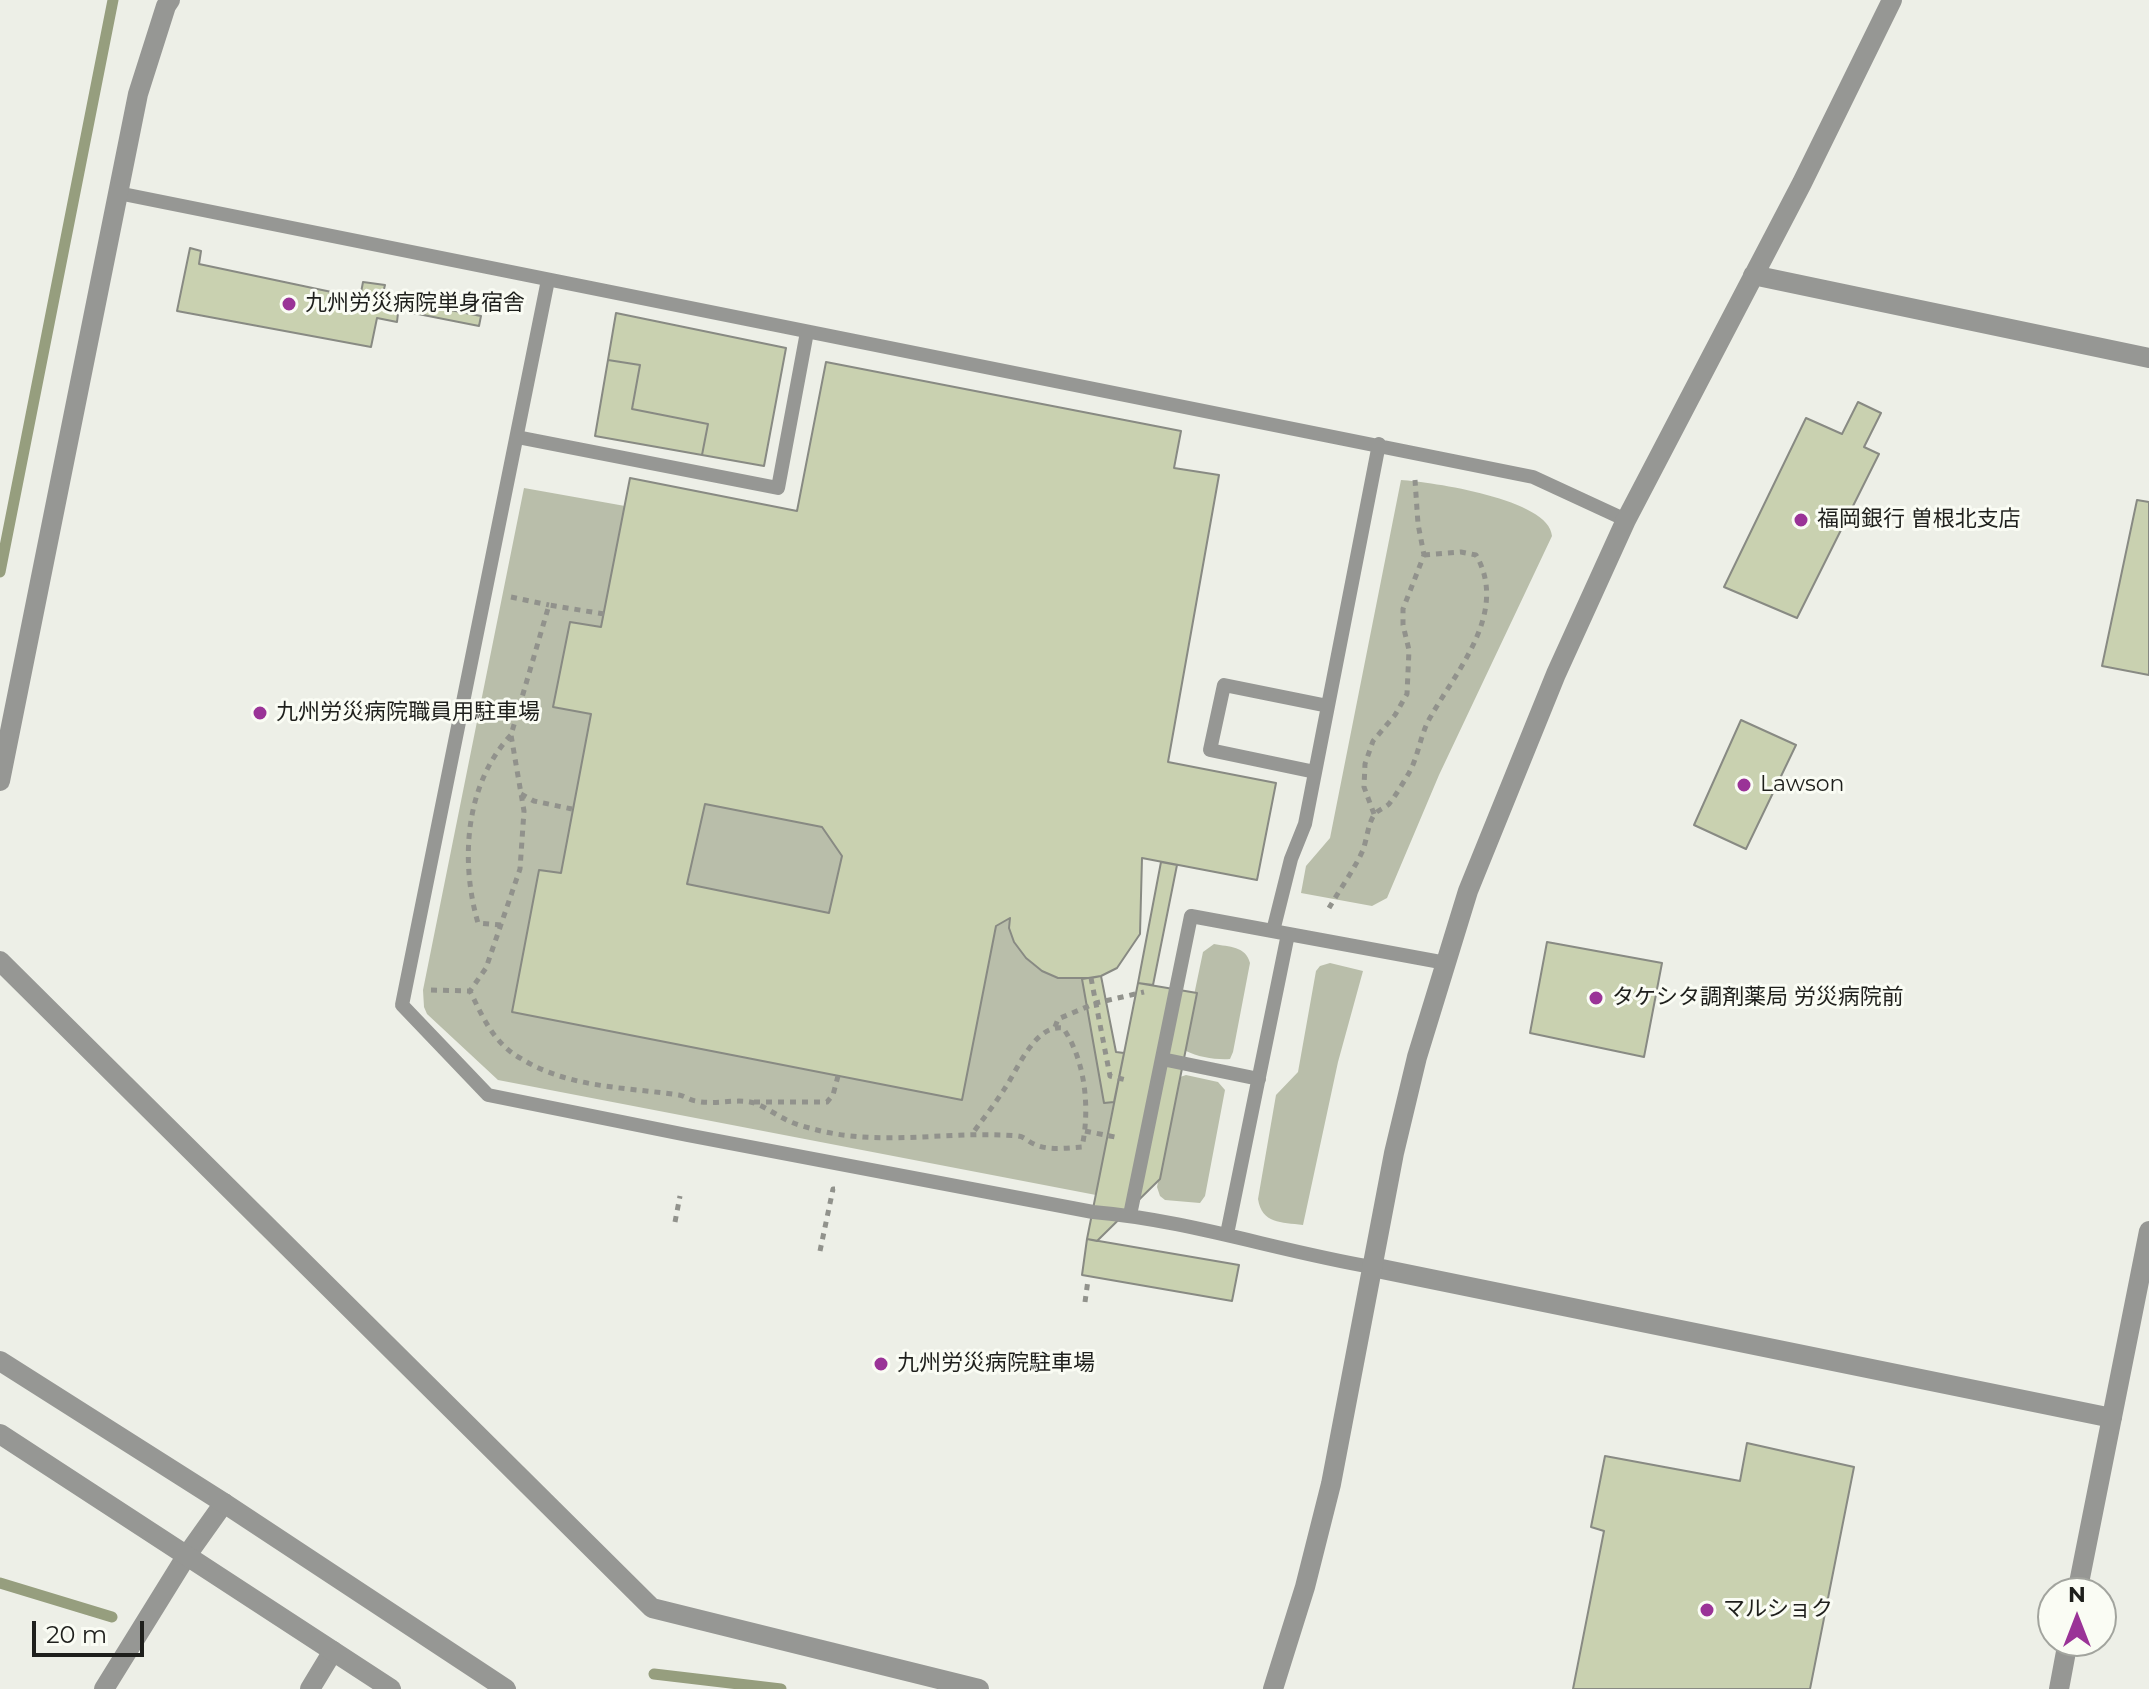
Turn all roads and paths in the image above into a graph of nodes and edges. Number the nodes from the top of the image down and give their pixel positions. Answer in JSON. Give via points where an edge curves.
{"nodes":[{"id":1,"x":170,"y":0,"type":"edge"},
{"id":2,"x":1892,"y":0,"type":"edge"},
{"id":3,"x":118,"y":193,"type":"junction"},
{"id":4,"x":1753,"y":275,"type":"junction"},
{"id":5,"x":548,"y":280,"type":"junction"},
{"id":6,"x":807,"y":332,"type":"junction"},
{"id":7,"x":2148,"y":355,"type":"edge"},
{"id":8,"x":517,"y":437,"type":"junction"},
{"id":9,"x":1379,"y":444,"type":"junction"},
{"id":10,"x":1415,"y":475,"type":"dead end"},
{"id":11,"x":1626,"y":520,"type":"junction"},
{"id":12,"x":1424,"y":555,"type":"junction"},
{"id":13,"x":503,"y":596,"type":"dead end"},
{"id":14,"x":549,"y":605,"type":"junction"},
{"id":15,"x":604,"y":614,"type":"dead end"},
{"id":16,"x":1328,"y":706,"type":"junction"},
{"id":17,"x":511,"y":735,"type":"junction"},
{"id":18,"x":1315,"y":772,"type":"junction"},
{"id":19,"x":0,"y":781,"type":"edge"},
{"id":20,"x":520,"y":794,"type":"junction"},
{"id":21,"x":572,"y":809,"type":"dead end"},
{"id":22,"x":1374,"y":814,"type":"junction"},
{"id":23,"x":1329,"y":908,"type":"dead end"},
{"id":24,"x":501,"y":925,"type":"junction"},
{"id":25,"x":1281,"y":932,"type":"junction"},
{"id":26,"x":0,"y":961,"type":"edge"},
{"id":27,"x":1446,"y":963,"type":"junction"},
{"id":28,"x":1091,"y":978,"type":"dead end"},
{"id":29,"x":423,"y":990,"type":"dead end"},
{"id":30,"x":470,"y":991,"type":"junction"},
{"id":31,"x":1144,"y":992,"type":"dead end"},
{"id":32,"x":1096,"y":1003,"type":"junction"},
{"id":33,"x":1055,"y":1027,"type":"junction"},
{"id":34,"x":1162,"y":1059,"type":"junction"},
{"id":35,"x":838,"y":1076,"type":"dead end"},
{"id":36,"x":1259,"y":1079,"type":"junction"},
{"id":37,"x":1126,"y":1080,"type":"dead end"},
{"id":38,"x":753,"y":1102,"type":"junction"},
{"id":39,"x":1085,"y":1131,"type":"junction"},
{"id":40,"x":972,"y":1134,"type":"junction"},
{"id":41,"x":1115,"y":1137,"type":"dead end"},
{"id":42,"x":680,"y":1196,"type":"dead end"},
{"id":43,"x":1130,"y":1215,"type":"junction"},
{"id":44,"x":675,"y":1222,"type":"dead end"},
{"id":45,"x":824,"y":1225,"type":"dead end"},
{"id":46,"x":2149,"y":1231,"type":"edge"},
{"id":47,"x":1227,"y":1234,"type":"junction"},
{"id":48,"x":820,"y":1251,"type":"dead end"},
{"id":49,"x":1372,"y":1267,"type":"junction"},
{"id":50,"x":1088,"y":1280,"type":"dead end"},
{"id":51,"x":1085,"y":1302,"type":"dead end"},
{"id":52,"x":0,"y":1361,"type":"edge"},
{"id":53,"x":2112,"y":1418,"type":"junction"},
{"id":54,"x":0,"y":1434,"type":"edge"},
{"id":55,"x":224,"y":1503,"type":"junction"},
{"id":56,"x":187,"y":1555,"type":"junction"},
{"id":57,"x":2080,"y":1577,"type":"edge"},
{"id":58,"x":333,"y":1651,"type":"junction"},
{"id":59,"x":2065,"y":1657,"type":"edge"},
{"id":60,"x":104,"y":1689,"type":"edge"},
{"id":61,"x":310,"y":1689,"type":"edge"},
{"id":62,"x":391,"y":1689,"type":"edge"},
{"id":63,"x":506,"y":1689,"type":"edge"},
{"id":64,"x":979,"y":1689,"type":"edge"},
{"id":65,"x":1273,"y":1689,"type":"edge"},
{"id":66,"x":2059,"y":1689,"type":"edge"}],
"edges":[{"from":1,"to":3,"type":"street","via":[[138,94]]},
{"from":2,"to":4,"type":"street"},
{"from":3,"to":5,"type":"lane"},
{"from":3,"to":19,"type":"street"},
{"from":4,"to":7,"type":"street"},
{"from":4,"to":11,"type":"street"},
{"from":5,"to":6,"type":"lane"},
{"from":5,"to":8,"type":"lane"},
{"from":6,"to":8,"type":"lane","via":[[778,488]]},
{"from":6,"to":9,"type":"lane"},
{"from":8,"to":43,"type":"lane","via":[[402,1005],[488,1095]]},
{"from":9,"to":11,"type":"lane","via":[[1533,477]]},
{"from":9,"to":16,"type":"lane"},
{"from":10,"to":12,"type":"path"},
{"from":11,"to":27,"type":"street","via":[[1556,674],[1468,891]]},
{"from":12,"to":22,"type":"path","via":[[1403,609],[1409,650],[1407,694],[1373,741],[1365,764],[1364,787]]},
{"from":12,"to":22,"type":"path","via":[[1476,555],[1486,606],[1471,651],[1426,725],[1408,775],[1388,805]]},
{"from":13,"to":14,"type":"path"},
{"from":14,"to":15,"type":"path"},
{"from":14,"to":17,"type":"path"},
{"from":16,"to":18,"type":"lane"},
{"from":16,"to":18,"type":"lane","via":[[1224,685],[1210,750]]},
{"from":17,"to":20,"type":"path"},
{"from":17,"to":24,"type":"path","via":[[481,780],[468,847],[478,923]]},
{"from":18,"to":25,"type":"lane","via":[[1305,824],[1291,859]]},
{"from":20,"to":21,"type":"path"},
{"from":20,"to":24,"type":"path","via":[[520,869]]},
{"from":22,"to":23,"type":"path","via":[[1362,850]]},
{"from":24,"to":30,"type":"path","via":[[486,968]]},
{"from":25,"to":27,"type":"lane"},
{"from":25,"to":34,"type":"lane","via":[[1191,916]]},
{"from":25,"to":36,"type":"lane"},
{"from":26,"to":64,"type":"street","via":[[652,1608]]},
{"from":27,"to":49,"type":"street","via":[[1417,1057]]},
{"from":28,"to":32,"type":"path"},
{"from":29,"to":30,"type":"path"},
{"from":30,"to":38,"type":"path","via":[[500,1044],[536,1067],[583,1083],[631,1091],[696,1101]]},
{"from":31,"to":32,"type":"path"},
{"from":32,"to":33,"type":"path","via":[[1058,1019]]},
{"from":32,"to":37,"type":"path","via":[[1110,1076]]},
{"from":33,"to":39,"type":"path","via":[[1063,1028],[1071,1040],[1088,1111]]},
{"from":33,"to":40,"type":"path","via":[[1027,1051]]},
{"from":34,"to":36,"type":"lane"},
{"from":34,"to":43,"type":"lane"},
{"from":35,"to":38,"type":"path","via":[[827,1102]]},
{"from":36,"to":47,"type":"lane"},
{"from":38,"to":40,"type":"path","via":[[787,1121],[857,1137]]},
{"from":39,"to":40,"type":"path","via":[[1082,1147],[1056,1149],[1023,1136]]},
{"from":39,"to":41,"type":"path"},
{"from":42,"to":44,"type":"path"},
{"from":43,"to":47,"type":"lane"},
{"from":45,"to":48,"type":"path"},
{"from":46,"to":53,"type":"street"},
{"from":47,"to":49,"type":"lane"},
{"from":49,"to":53,"type":"street"},
{"from":49,"to":65,"type":"street","via":[[1331,1484]]},
{"from":50,"to":51,"type":"path"},
{"from":52,"to":55,"type":"street"},
{"from":53,"to":57,"type":"street"},
{"from":54,"to":56,"type":"street"},
{"from":55,"to":56,"type":"street"},
{"from":55,"to":63,"type":"street"},
{"from":56,"to":58,"type":"street"},
{"from":56,"to":60,"type":"street"},
{"from":58,"to":61,"type":"street"},
{"from":58,"to":62,"type":"street"},
{"from":59,"to":66,"type":"street"}]}
